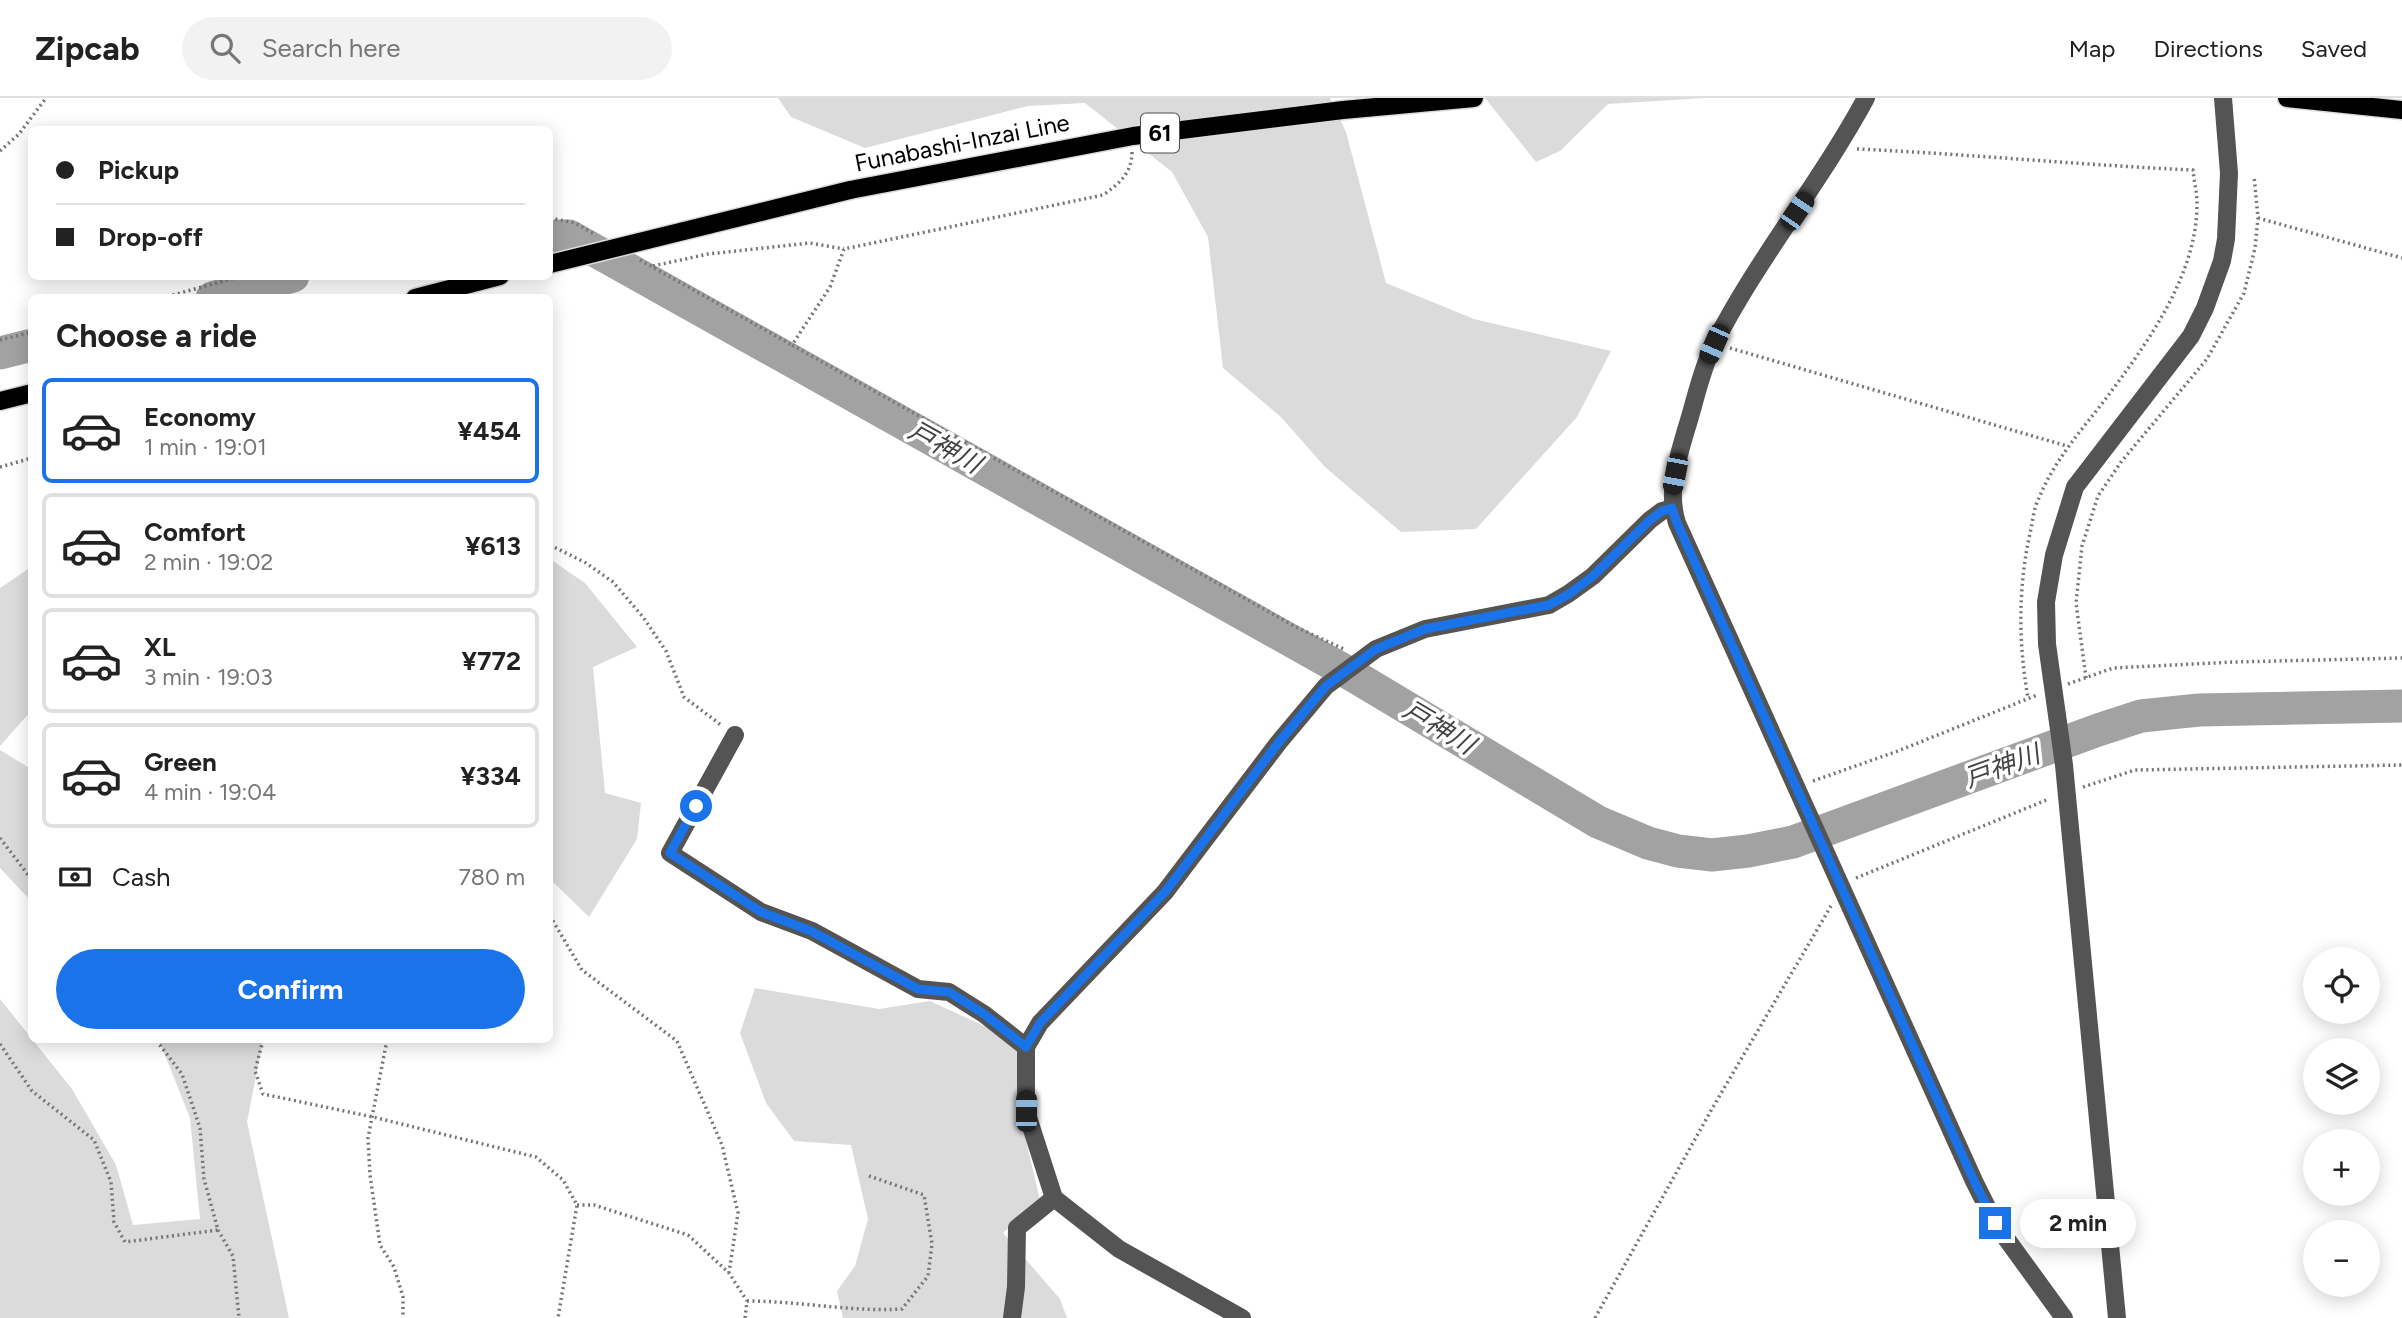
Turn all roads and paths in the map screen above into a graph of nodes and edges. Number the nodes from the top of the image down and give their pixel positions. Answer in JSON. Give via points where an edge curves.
{"nodes":[{"id":1,"x":46,"y":98,"type":"edge"},
{"id":2,"x":1474,"y":98,"type":"edge"},
{"id":3,"x":1866,"y":98,"type":"edge"},
{"id":4,"x":2223,"y":98,"type":"edge"},
{"id":5,"x":2287,"y":98,"type":"edge"},
{"id":6,"x":2402,"y":110,"type":"edge"},
{"id":7,"x":1133,"y":136,"type":"junction"},
{"id":8,"x":1837,"y":148,"type":"junction"},
{"id":9,"x":0,"y":151,"type":"edge"},
{"id":10,"x":2255,"y":176,"type":"dead end"},
{"id":11,"x":2258,"y":218,"type":"junction"},
{"id":12,"x":553,"y":219,"type":"edge"},
{"id":13,"x":597,"y":236,"type":"dead end"},
{"id":14,"x":844,"y":249,"type":"junction"},
{"id":15,"x":629,"y":254,"type":"dead end"},
{"id":16,"x":2402,"y":258,"type":"edge"},
{"id":17,"x":553,"y":263,"type":"edge"},
{"id":18,"x":651,"y":266,"type":"junction"},
{"id":19,"x":227,"y":280,"type":"edge"},
{"id":20,"x":485,"y":280,"type":"edge"},
{"id":21,"x":177,"y":294,"type":"edge"},
{"id":22,"x":430,"y":294,"type":"edge"},
{"id":23,"x":28,"y":333,"type":"edge"},
{"id":24,"x":0,"y":340,"type":"edge"},
{"id":25,"x":1714,"y":344,"type":"junction"},
{"id":26,"x":792,"y":345,"type":"junction"},
{"id":27,"x":28,"y":394,"type":"edge"},
{"id":28,"x":0,"y":401,"type":"edge"},
{"id":29,"x":2067,"y":446,"type":"junction"},
{"id":30,"x":28,"y":459,"type":"edge"},
{"id":31,"x":0,"y":467,"type":"edge"},
{"id":32,"x":1672,"y":508,"type":"junction"},
{"id":33,"x":553,"y":546,"type":"edge"},
{"id":34,"x":2402,"y":658,"type":"edge"},
{"id":35,"x":1359,"y":660,"type":"junction"},
{"id":36,"x":2086,"y":678,"type":"junction"},
{"id":37,"x":2063,"y":686,"type":"dead end"},
{"id":38,"x":2040,"y":694,"type":"dead end"},
{"id":39,"x":2028,"y":698,"type":"junction"},
{"id":40,"x":735,"y":735,"type":"joint"},
{"id":41,"x":2402,"y":765,"type":"edge"},
{"id":42,"x":1797,"y":786,"type":"junction"},
{"id":43,"x":2071,"y":791,"type":"dead end"},
{"id":44,"x":2059,"y":795,"type":"dead end"},
{"id":45,"x":0,"y":838,"type":"edge"},
{"id":46,"x":28,"y":875,"type":"edge"},
{"id":47,"x":1843,"y":888,"type":"junction"},
{"id":48,"x":553,"y":921,"type":"edge"},
{"id":49,"x":158,"y":1043,"type":"edge"},
{"id":50,"x":262,"y":1043,"type":"edge"},
{"id":51,"x":386,"y":1043,"type":"edge"},
{"id":52,"x":0,"y":1044,"type":"edge"},
{"id":53,"x":1026,"y":1047,"type":"junction"},
{"id":54,"x":373,"y":1117,"type":"junction"},
{"id":55,"x":869,"y":1176,"type":"dead end"},
{"id":56,"x":1054,"y":1198,"type":"junction"},
{"id":57,"x":577,"y":1205,"type":"junction"},
{"id":58,"x":218,"y":1230,"type":"junction"},
{"id":59,"x":729,"y":1273,"type":"junction"},
{"id":60,"x":747,"y":1301,"type":"junction"},
{"id":61,"x":239,"y":1318,"type":"edge"},
{"id":62,"x":403,"y":1318,"type":"edge"},
{"id":63,"x":558,"y":1318,"type":"edge"},
{"id":64,"x":745,"y":1318,"type":"edge"},
{"id":65,"x":1012,"y":1318,"type":"edge"},
{"id":66,"x":1242,"y":1318,"type":"edge"},
{"id":67,"x":1595,"y":1318,"type":"edge"},
{"id":68,"x":2064,"y":1318,"type":"edge"},
{"id":69,"x":2118,"y":1318,"type":"edge"}],
"edges":[{"from":1,"to":9,"type":"path"},
{"from":2,"to":7,"type":"main road","name":"Funabashi-Inzai Line","number":"61"},
{"from":3,"to":8,"type":"street"},
{"from":4,"to":69,"type":"street","via":[[2229,173],[2222,261],[2191,336],[2075,487],[2054,555],[2046,602]]},
{"from":5,"to":6,"type":"main road"},
{"from":7,"to":14,"type":"path","via":[[1132,159],[1122,182],[1104,195]]},
{"from":7,"to":17,"type":"main road","name":"Funabashi-Inzai Line","number":"61","bridge":true,"via":[[850,190]]},
{"from":8,"to":25,"type":"street"},
{"from":8,"to":29,"type":"path","via":[[2193,170],[2197,203],[2189,258],[2170,300],[2152,333]]},
{"from":10,"to":11,"type":"path"},
{"from":11,"to":16,"type":"path"},
{"from":11,"to":36,"type":"path","via":[[2244,293],[2207,359],[2098,496],[2082,546],[2076,603]]},
{"from":12,"to":13,"type":"path","via":[[575,223]]},
{"from":14,"to":18,"type":"path","via":[[810,243],[708,254]]},
{"from":14,"to":26,"type":"path","via":[[830,287]]},
{"from":15,"to":18,"type":"path"},
{"from":18,"to":26,"type":"path"},
{"from":19,"to":21,"type":"path"},
{"from":20,"to":22,"type":"main road"},
{"from":23,"to":24,"type":"path"},
{"from":25,"to":29,"type":"path"},
{"from":25,"to":32,"type":"street","via":[[1680,451]]},
{"from":26,"to":35,"type":"path"},
{"from":27,"to":28,"type":"main road"},
{"from":29,"to":39,"type":"path","via":[[2038,499],[2023,562],[2020,620]]},
{"from":30,"to":31,"type":"path"},
{"from":32,"to":35,"type":"street","via":[[1650,520],[1593,576],[1549,605],[1425,629]]},
{"from":32,"to":42,"type":"street"},
{"from":33,"to":40,"type":"path","via":[[613,582],[666,651],[684,697]]},
{"from":34,"to":36,"type":"path","via":[[2113,668]]},
{"from":35,"to":53,"type":"street","via":[[1326,686],[1165,892],[1040,1023]]},
{"from":36,"to":37,"type":"path"},
{"from":38,"to":39,"type":"path"},
{"from":39,"to":42,"type":"path"},
{"from":40,"to":53,"type":"street","via":[[670,853],[761,912],[811,931],[918,989],[949,992]]},
{"from":41,"to":43,"type":"path","via":[[2135,770]]},
{"from":42,"to":47,"type":"street"},
{"from":44,"to":47,"type":"path"},
{"from":45,"to":46,"type":"path"},
{"from":47,"to":67,"type":"path"},
{"from":47,"to":68,"type":"street","via":[[1984,1202],[2025,1268]]},
{"from":48,"to":59,"type":"path","via":[[582,971],[677,1041],[722,1145],[738,1213]]},
{"from":49,"to":58,"type":"path","via":[[182,1074],[200,1128],[204,1179]]},
{"from":50,"to":54,"type":"path","via":[[255,1071],[263,1094]]},
{"from":51,"to":54,"type":"path"},
{"from":52,"to":58,"type":"path","via":[[32,1091],[94,1140],[111,1182],[114,1222],[125,1242]]},
{"from":53,"to":56,"type":"street","via":[[1026,1111]]},
{"from":54,"to":57,"type":"path","via":[[536,1157],[564,1180]]},
{"from":54,"to":62,"type":"path","via":[[369,1163],[380,1245],[394,1267],[403,1297]]},
{"from":55,"to":60,"type":"path","via":[[924,1195],[932,1244],[928,1276],[902,1309]]},
{"from":56,"to":65,"type":"street","via":[[1017,1228]]},
{"from":56,"to":66,"type":"street","via":[[1119,1249]]},
{"from":57,"to":59,"type":"path","via":[[594,1205],[688,1236]]},
{"from":57,"to":63,"type":"path"},
{"from":58,"to":61,"type":"path","via":[[233,1256]]},
{"from":59,"to":60,"type":"path"},
{"from":60,"to":64,"type":"path"}]}
